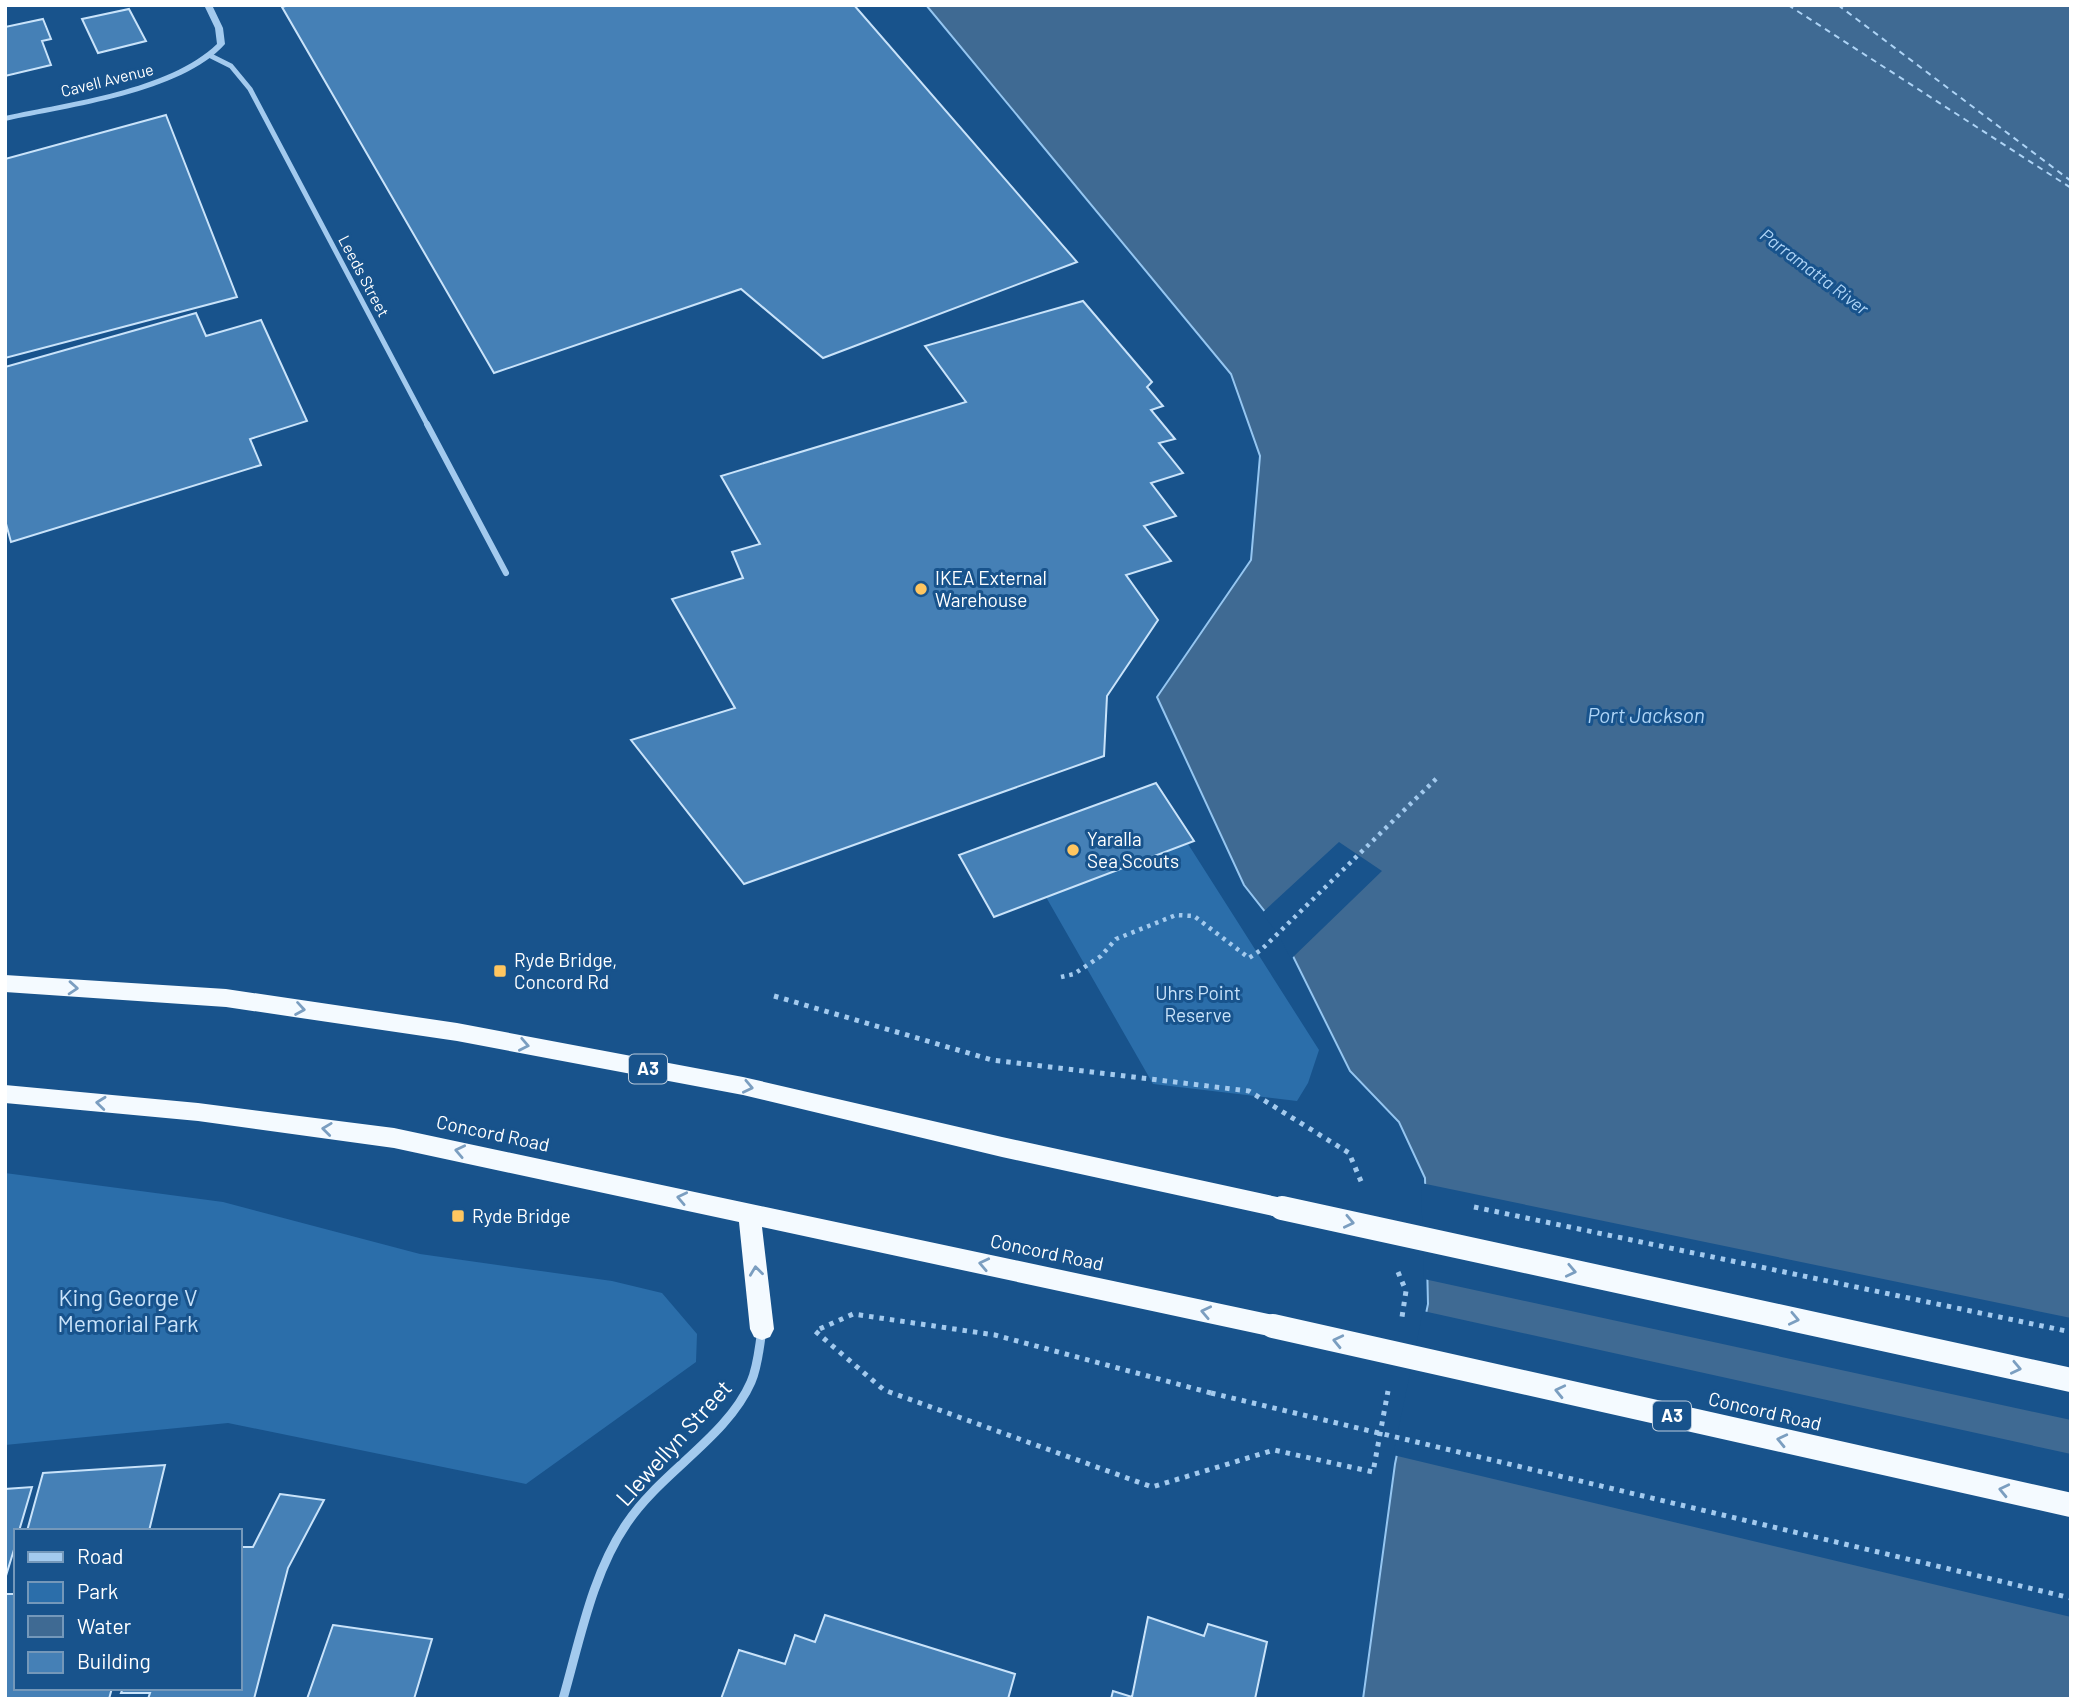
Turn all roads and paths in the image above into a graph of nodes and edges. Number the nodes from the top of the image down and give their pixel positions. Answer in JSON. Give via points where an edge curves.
{"nodes":[{"id":1,"x":208,"y":5,"type":"edge"},
{"id":2,"x":211,"y":56,"type":"junction"},
{"id":3,"x":5,"y":119,"type":"edge"},
{"id":4,"x":506,"y":573,"type":"dead end"},
{"id":5,"x":1439,"y":776,"type":"dead end"},
{"id":6,"x":1061,"y":977,"type":"dead end"},
{"id":7,"x":5,"y":984,"type":"edge"},
{"id":8,"x":5,"y":1094,"type":"edge"},
{"id":9,"x":1356,"y":1182,"type":"dead end"},
{"id":10,"x":1370,"y":1185,"type":"dead end"},
{"id":11,"x":1464,"y":1205,"type":"dead end"},
{"id":12,"x":749,"y":1213,"type":"junction"},
{"id":13,"x":762,"y":1329,"type":"joint"},
{"id":14,"x":2071,"y":1332,"type":"edge"},
{"id":15,"x":2071,"y":1380,"type":"edge"},
{"id":16,"x":1211,"y":1393,"type":"dead end"},
{"id":17,"x":2071,"y":1505,"type":"edge"},
{"id":18,"x":2071,"y":1598,"type":"edge"},
{"id":19,"x":563,"y":1699,"type":"edge"}],
"edges":[{"from":1,"to":2,"type":"street","via":[[222,36]]},
{"from":2,"to":3,"type":"street","name":"Cavell Avenue","via":[[159,81]]},
{"from":2,"to":4,"type":"street","name":"Leeds Street","via":[[231,66],[250,89]]},
{"from":5,"to":6,"type":"path","via":[[1249,958],[1194,916],[1176,915],[1116,939],[1101,956]]},
{"from":7,"to":15,"type":"highway","number":"A3","one_way":true,"bridge":true,"via":[[226,998],[457,1032],[743,1086],[1002,1147]]},
{"from":12,"to":8,"type":"highway","name":"Concord Road","number":"A3","one_way":true,"via":[[394,1138],[198,1112]]},
{"from":9,"to":10,"type":"path"},
{"from":11,"to":14,"type":"path","bridge":true},
{"from":13,"to":12,"type":"highway","one_way":true},
{"from":17,"to":12,"type":"highway","name":"Concord Road","number":"A3","one_way":true,"bridge":true},
{"from":13,"to":19,"type":"street","name":"Llewellyn Street","via":[[756,1368],[741,1402],[639,1505],[614,1548],[593,1598]]},
{"from":16,"to":18,"type":"path","bridge":true}]}
